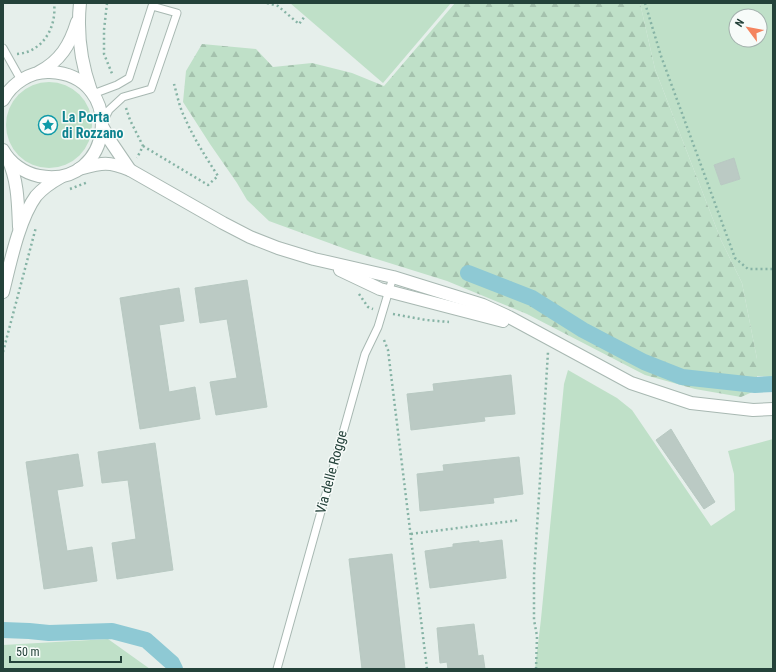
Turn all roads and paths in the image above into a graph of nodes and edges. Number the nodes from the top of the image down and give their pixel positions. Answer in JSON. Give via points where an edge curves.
{"nodes":[{"id":1,"x":54,"y":3,"type":"edge"},
{"id":2,"x":267,"y":3,"type":"edge"},
{"id":3,"x":645,"y":3,"type":"edge"},
{"id":4,"x":79,"y":9,"type":"edge"},
{"id":5,"x":305,"y":16,"type":"dead end"},
{"id":6,"x":3,"y":48,"type":"edge"},
{"id":7,"x":7,"y":56,"type":"junction"},
{"id":8,"x":36,"y":74,"type":"junction"},
{"id":9,"x":21,"y":80,"type":"junction"},
{"id":10,"x":174,"y":84,"type":"dead end"},
{"id":11,"x":93,"y":94,"type":"junction"},
{"id":12,"x":4,"y":98,"type":"edge"},
{"id":13,"x":102,"y":124,"type":"junction"},
{"id":14,"x":143,"y":146,"type":"dead end"},
{"id":15,"x":4,"y":152,"type":"edge"},
{"id":16,"x":79,"y":169,"type":"junction"},
{"id":17,"x":130,"y":170,"type":"junction"},
{"id":18,"x":64,"y":176,"type":"junction"},
{"id":19,"x":19,"y":233,"type":"junction"},
{"id":20,"x":314,"y":259,"type":"junction"},
{"id":21,"x":773,"y":269,"type":"edge"},
{"id":22,"x":393,"y":277,"type":"junction"},
{"id":23,"x":3,"y":292,"type":"edge"},
{"id":24,"x":389,"y":292,"type":"junction"},
{"id":25,"x":378,"y":327,"type":"junction"},
{"id":26,"x":535,"y":332,"type":"junction"},
{"id":27,"x":548,"y":351,"type":"dead end"},
{"id":28,"x":773,"y":408,"type":"edge"},
{"id":29,"x":520,"y":520,"type":"dead end"},
{"id":30,"x":411,"y":534,"type":"junction"},
{"id":31,"x":277,"y":669,"type":"edge"},
{"id":32,"x":428,"y":669,"type":"edge"},
{"id":33,"x":536,"y":669,"type":"edge"}],
"edges":[{"from":1,"to":7,"type":"path","via":[[52,27],[43,41],[35,50]]},
{"from":2,"to":5,"type":"path","via":[[278,6],[298,24]]},
{"from":3,"to":21,"type":"path","via":[[661,56],[735,258],[748,269]]},
{"from":4,"to":8,"type":"street","via":[[72,38],[64,53]]},
{"from":4,"to":11,"type":"street","via":[[85,74]]},
{"from":6,"to":7,"type":"lane"},
{"from":7,"to":9,"type":"lane"},
{"from":8,"to":9,"type":"street"},
{"from":8,"to":11,"type":"street","via":[[49,72],[73,77]]},
{"from":9,"to":12,"type":"street"},
{"from":10,"to":14,"type":"path","via":[[183,114],[201,150],[218,176],[208,185]]},
{"from":11,"to":13,"type":"street","via":[[99,106]]},
{"from":11,"to":13,"type":"lane","via":[[129,78],[152,6],[177,13],[151,90],[123,97],[109,110]]},
{"from":13,"to":16,"type":"street","via":[[98,146]]},
{"from":13,"to":17,"type":"street"},
{"from":15,"to":18,"type":"street","via":[[17,167],[32,175],[48,178]]},
{"from":15,"to":19,"type":"street","via":[[15,179]]},
{"from":16,"to":17,"type":"street","via":[[109,163]]},
{"from":16,"to":18,"type":"street"},
{"from":17,"to":20,"type":"street","via":[[250,237]]},
{"from":18,"to":19,"type":"street","via":[[37,195]]},
{"from":19,"to":23,"type":"street"},
{"from":20,"to":22,"type":"street"},
{"from":20,"to":24,"type":"street"},
{"from":22,"to":24,"type":"lane","name":"Via delle Rogge"},
{"from":22,"to":26,"type":"street","via":[[483,305]]},
{"from":24,"to":25,"type":"lane","name":"Via delle Rogge"},
{"from":24,"to":26,"type":"street","via":[[475,313]]},
{"from":25,"to":30,"type":"path","via":[[388,350]]},
{"from":25,"to":31,"type":"lane","name":"Via delle Rogge","via":[[364,354]]},
{"from":26,"to":28,"type":"street","via":[[631,383],[691,403],[753,410]]},
{"from":27,"to":33,"type":"path","via":[[534,575]]},
{"from":29,"to":30,"type":"path"},
{"from":30,"to":32,"type":"path"}]}
